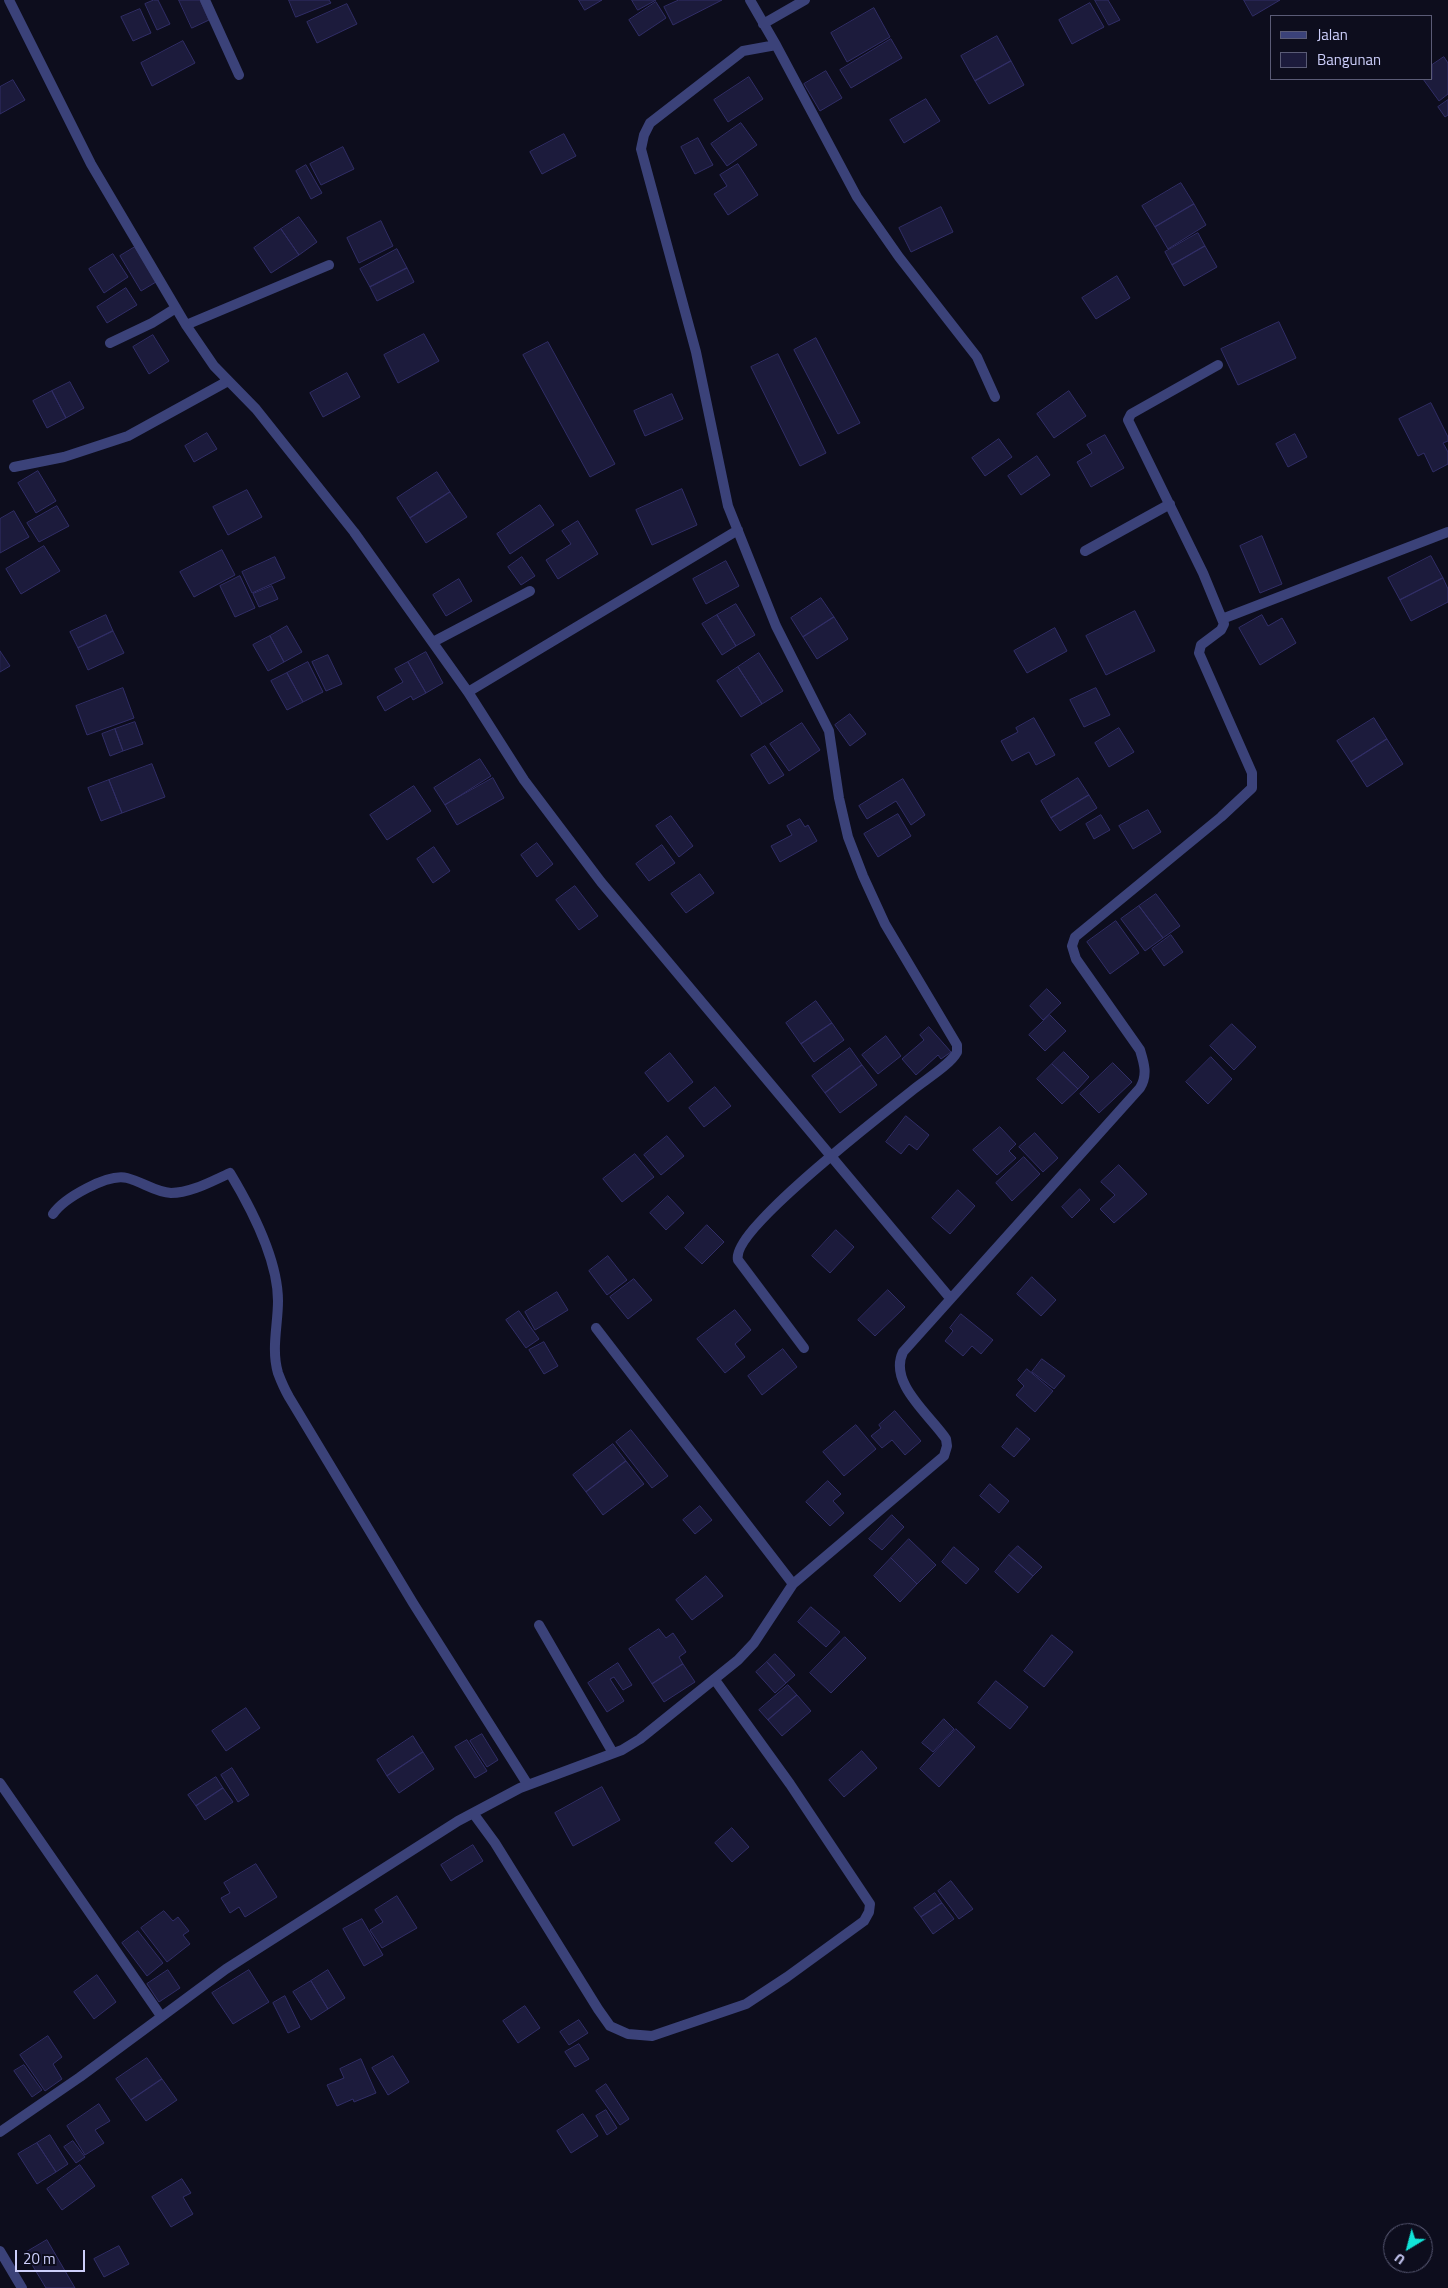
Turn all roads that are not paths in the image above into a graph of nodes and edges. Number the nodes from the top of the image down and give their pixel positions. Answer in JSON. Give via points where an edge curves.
{"nodes":[{"id":1,"x":9,"y":0,"type":"edge"},
{"id":2,"x":205,"y":0,"type":"edge"},
{"id":3,"x":750,"y":0,"type":"edge"},
{"id":4,"x":805,"y":0,"type":"edge"},
{"id":5,"x":763,"y":24,"type":"junction"},
{"id":6,"x":776,"y":45,"type":"junction"},
{"id":7,"x":239,"y":75,"type":"dead end"},
{"id":8,"x":329,"y":265,"type":"dead end"},
{"id":9,"x":176,"y":308,"type":"junction"},
{"id":10,"x":186,"y":325,"type":"junction"},
{"id":11,"x":110,"y":343,"type":"dead end"},
{"id":12,"x":1218,"y":365,"type":"dead end"},
{"id":13,"x":228,"y":381,"type":"junction"},
{"id":14,"x":995,"y":396,"type":"dead end"},
{"id":15,"x":14,"y":467,"type":"dead end"},
{"id":16,"x":1170,"y":504,"type":"junction"},
{"id":17,"x":738,"y":530,"type":"junction"},
{"id":18,"x":1448,"y":532,"type":"edge"},
{"id":19,"x":1085,"y":551,"type":"dead end"},
{"id":20,"x":530,"y":591,"type":"dead end"},
{"id":21,"x":1222,"y":618,"type":"junction"},
{"id":22,"x":433,"y":642,"type":"junction"},
{"id":23,"x":468,"y":692,"type":"junction"},
{"id":24,"x":831,"y":1155,"type":"junction"},
{"id":25,"x":53,"y":1214,"type":"dead end"},
{"id":26,"x":950,"y":1298,"type":"junction"},
{"id":27,"x":596,"y":1328,"type":"dead end"},
{"id":28,"x":804,"y":1348,"type":"dead end"},
{"id":29,"x":793,"y":1584,"type":"junction"},
{"id":30,"x":539,"y":1625,"type":"dead end"},
{"id":31,"x":714,"y":1680,"type":"junction"},
{"id":32,"x":613,"y":1753,"type":"junction"},
{"id":33,"x":0,"y":1783,"type":"edge"},
{"id":34,"x":528,"y":1785,"type":"junction"},
{"id":35,"x":473,"y":1813,"type":"junction"},
{"id":36,"x":161,"y":2016,"type":"junction"},
{"id":37,"x":0,"y":2132,"type":"edge"},
{"id":38,"x":0,"y":2252,"type":"edge"},
{"id":39,"x":22,"y":2288,"type":"edge"}],
"edges":[{"from":1,"to":9,"type":"street","via":[[92,164]]},
{"from":2,"to":7,"type":"street"},
{"from":3,"to":5,"type":"street"},
{"from":4,"to":5,"type":"street"},
{"from":5,"to":6,"type":"street"},
{"from":6,"to":14,"type":"street","via":[[857,197],[898,257],[977,357]]},
{"from":6,"to":17,"type":"street","via":[[743,50],[650,123],[641,149],[696,352],[728,506]]},
{"from":8,"to":10,"type":"street"},
{"from":9,"to":10,"type":"street"},
{"from":9,"to":11,"type":"street"},
{"from":10,"to":13,"type":"street"},
{"from":12,"to":16,"type":"street","via":[[1128,418]]},
{"from":13,"to":15,"type":"street","via":[[128,436],[64,457]]},
{"from":13,"to":22,"type":"street","via":[[256,409],[315,482]]},
{"from":16,"to":19,"type":"street"},
{"from":16,"to":21,"type":"street"},
{"from":17,"to":23,"type":"street"},
{"from":17,"to":24,"type":"street","via":[[776,626],[829,730],[839,798],[862,876],[885,924],[957,1045],[956,1056]]},
{"from":18,"to":21,"type":"street"},
{"from":20,"to":22,"type":"street"},
{"from":21,"to":26,"type":"street","via":[[1223,628],[1201,645],[1199,653],[1252,773],[1252,788],[1077,934],[1073,942],[1076,959],[1140,1050],[1145,1070],[1142,1084]]},
{"from":22,"to":23,"type":"street"},
{"from":23,"to":24,"type":"street","via":[[524,780],[601,882]]},
{"from":24,"to":26,"type":"street"},
{"from":24,"to":28,"type":"street","via":[[763,1219],[737,1254],[738,1260]]},
{"from":25,"to":34,"type":"street","via":[[64,1201],[113,1178],[128,1178],[160,1192],[173,1193],[197,1188],[230,1173],[250,1208],[274,1268],[278,1300],[276,1360],[278,1374],[289,1398]]},
{"from":26,"to":29,"type":"street","via":[[911,1341],[899,1363],[900,1374],[910,1392],[946,1439],[945,1453]]},
{"from":27,"to":29,"type":"street"},
{"from":29,"to":31,"type":"street","via":[[754,1643]]},
{"from":30,"to":32,"type":"street"},
{"from":31,"to":32,"type":"street","via":[[640,1739]]},
{"from":31,"to":35,"type":"street","via":[[790,1784],[870,1904],[864,1921],[746,2004],[652,2036],[628,2034],[610,2026]]},
{"from":32,"to":34,"type":"street"},
{"from":33,"to":36,"type":"street"},
{"from":34,"to":35,"type":"street"},
{"from":35,"to":36,"type":"street","via":[[226,1969]]},
{"from":36,"to":37,"type":"street"},
{"from":38,"to":39,"type":"street"}]}
